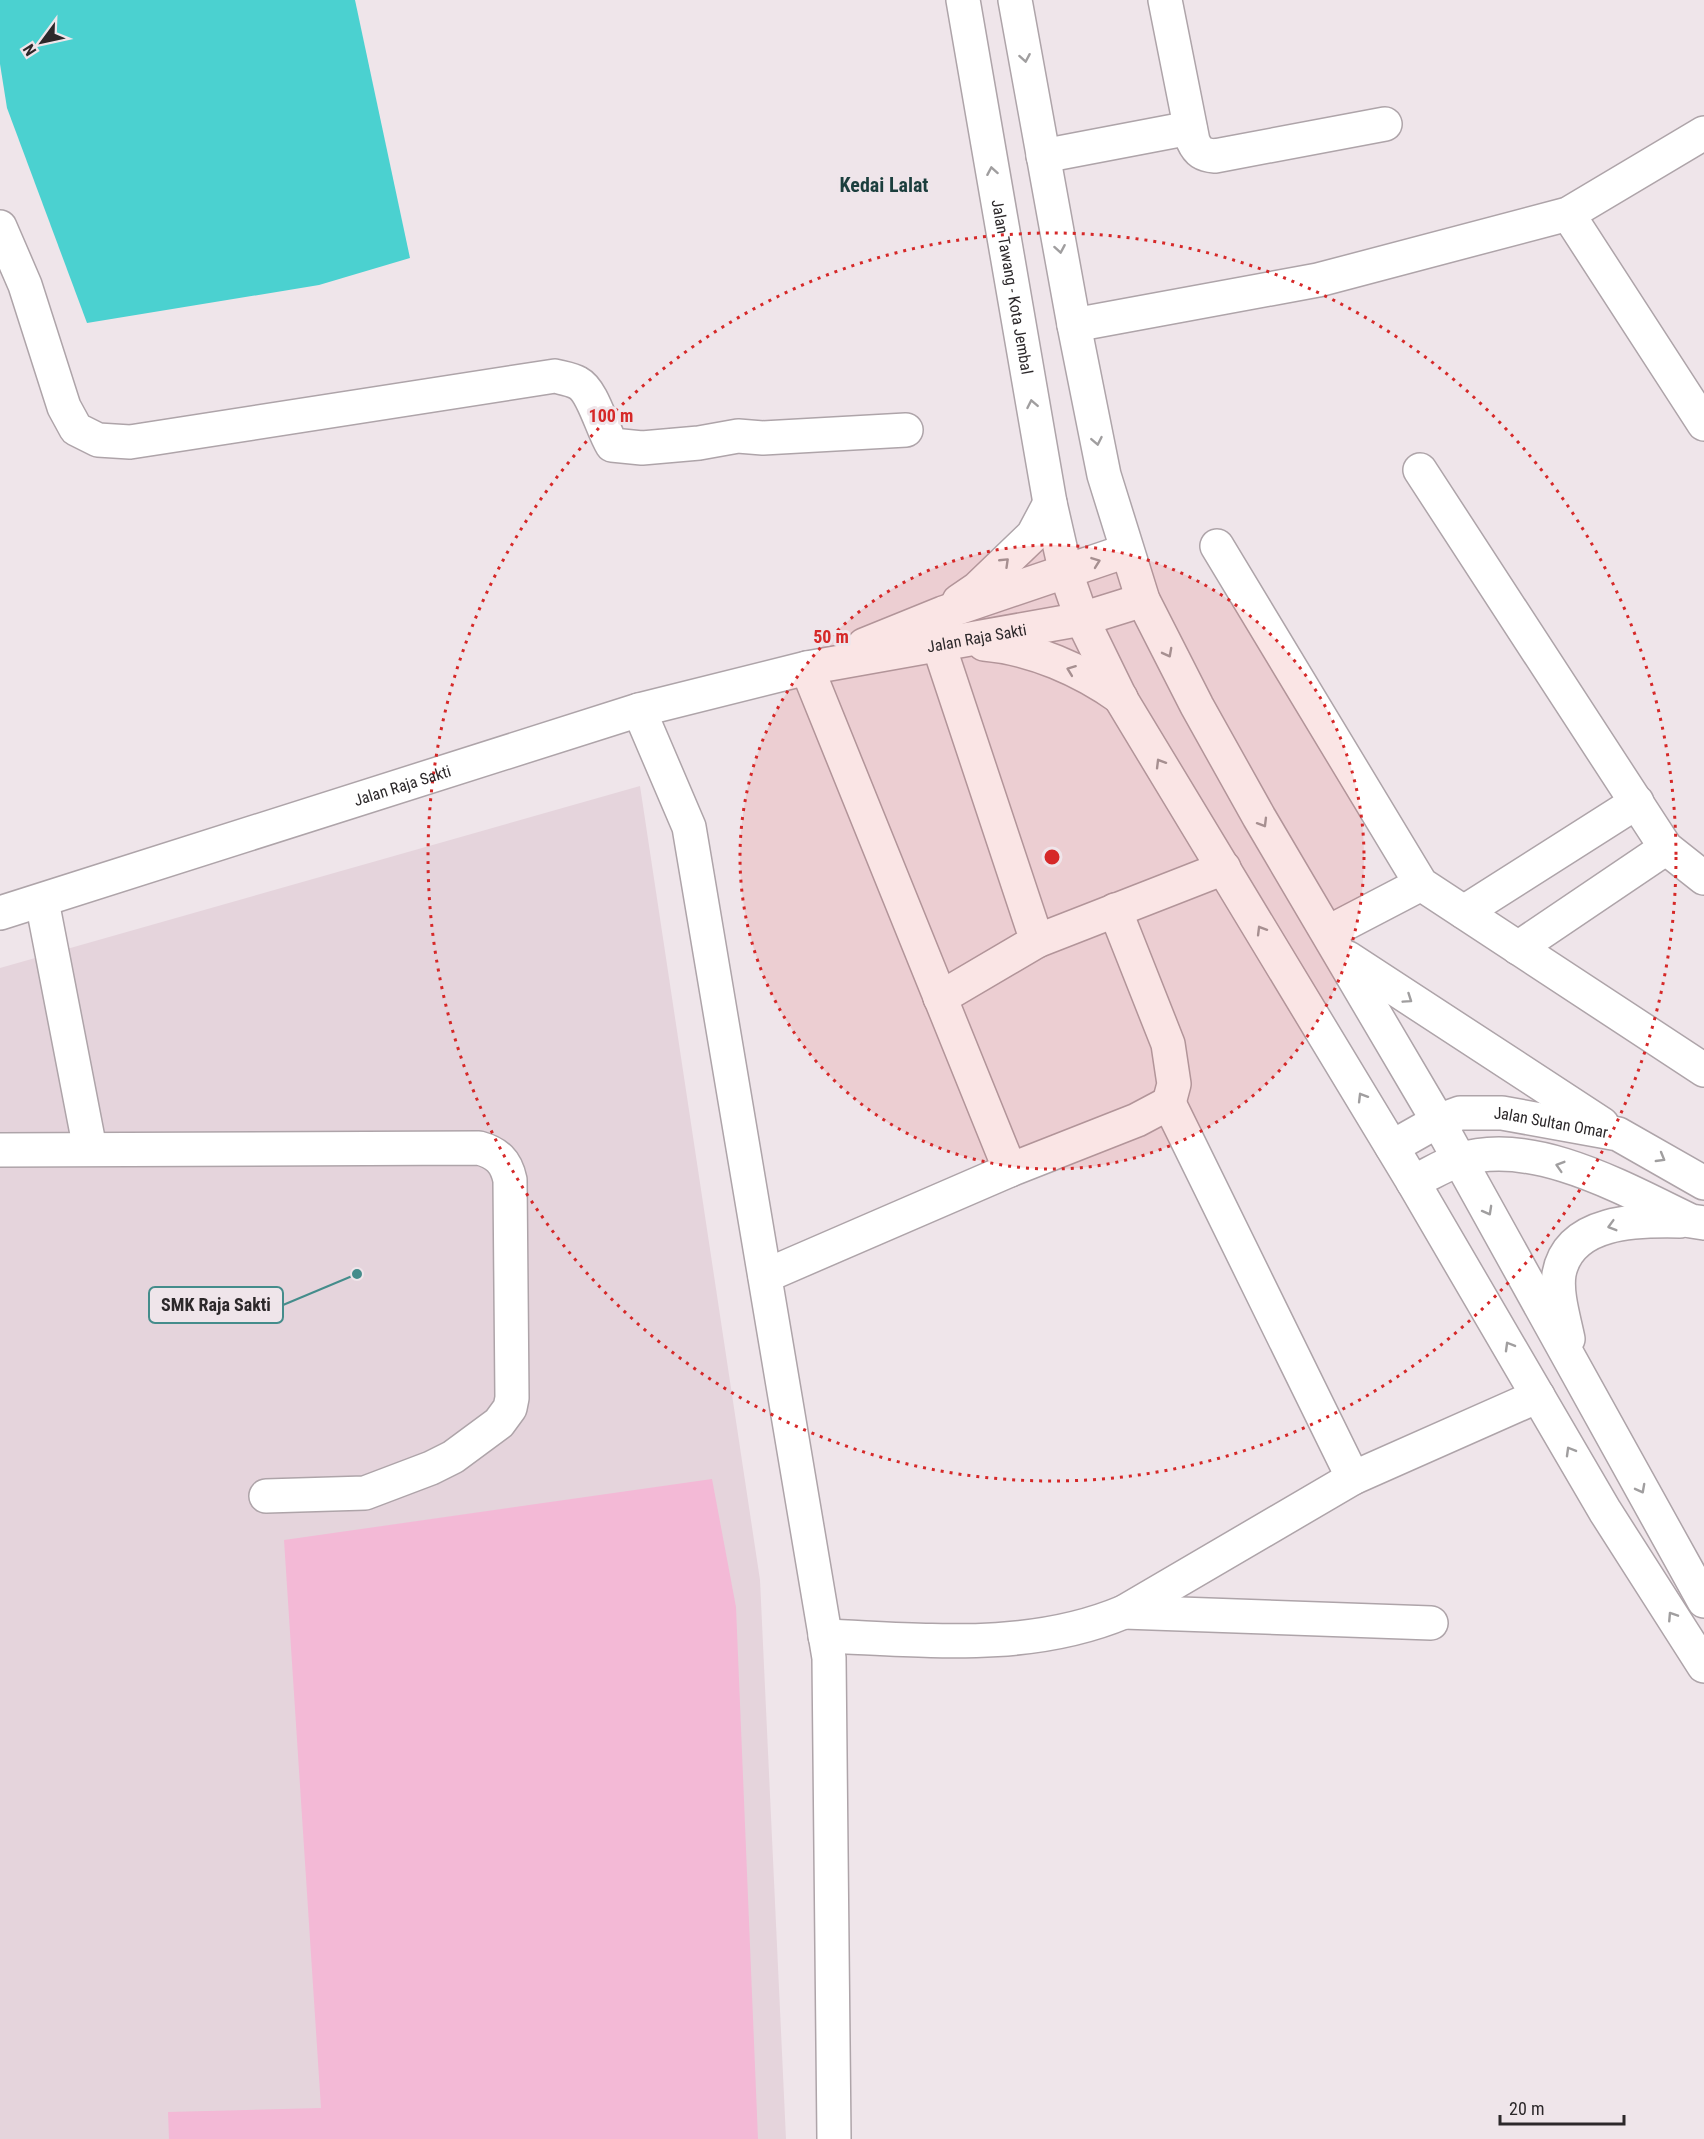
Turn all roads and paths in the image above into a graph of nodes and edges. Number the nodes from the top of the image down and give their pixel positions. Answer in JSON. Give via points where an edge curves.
{"nodes":[{"id":1,"x":963,"y":0,"type":"edge"},
{"id":2,"x":1015,"y":0,"type":"edge"},
{"id":3,"x":1166,"y":0,"type":"edge"},
{"id":4,"x":1385,"y":124,"type":"dead end"},
{"id":5,"x":1190,"y":128,"type":"junction"},
{"id":6,"x":1704,"y":133,"type":"edge"},
{"id":7,"x":1043,"y":156,"type":"junction"},
{"id":8,"x":1568,"y":214,"type":"junction"},
{"id":9,"x":0,"y":227,"type":"edge"},
{"id":10,"x":1074,"y":326,"type":"junction"},
{"id":11,"x":1704,"y":424,"type":"edge"},
{"id":12,"x":906,"y":430,"type":"dead end"},
{"id":13,"x":1420,"y":470,"type":"dead end"},
{"id":14,"x":1050,"y":503,"type":"junction"},
{"id":15,"x":1216,"y":546,"type":"dead end"},
{"id":16,"x":1126,"y":551,"type":"junction"},
{"id":17,"x":1066,"y":573,"type":"junction"},
{"id":18,"x":1143,"y":600,"type":"junction"},
{"id":19,"x":944,"y":613,"type":"junction"},
{"id":20,"x":1082,"y":619,"type":"junction"},
{"id":21,"x":950,"y":644,"type":"junction"},
{"id":22,"x":807,"y":668,"type":"junction"},
{"id":23,"x":1121,"y":699,"type":"junction"},
{"id":24,"x":639,"y":710,"type":"junction"},
{"id":25,"x":1636,"y":802,"type":"junction"},
{"id":26,"x":1666,"y":848,"type":"junction"},
{"id":27,"x":1224,"y":868,"type":"junction"},
{"id":28,"x":1704,"y":878,"type":"edge"},
{"id":29,"x":1421,"y":884,"type":"junction"},
{"id":30,"x":42,"y":901,"type":"junction"},
{"id":31,"x":4,"y":906,"type":"edge"},
{"id":32,"x":1115,"y":910,"type":"junction"},
{"id":33,"x":1464,"y":912,"type":"junction"},
{"id":34,"x":1037,"y":941,"type":"junction"},
{"id":35,"x":1335,"y":943,"type":"junction"},
{"id":36,"x":1518,"y":948,"type":"junction"},
{"id":37,"x":940,"y":998,"type":"junction"},
{"id":38,"x":1704,"y":1070,"type":"edge"},
{"id":39,"x":1169,"y":1103,"type":"junction"},
{"id":40,"x":1438,"y":1120,"type":"junction"},
{"id":41,"x":1618,"y":1134,"type":"junction"},
{"id":42,"x":1392,"y":1147,"type":"junction"},
{"id":43,"x":90,"y":1149,"type":"junction"},
{"id":44,"x":0,"y":1150,"type":"edge"},
{"id":45,"x":1459,"y":1160,"type":"junction"},
{"id":46,"x":1010,"y":1170,"type":"junction"},
{"id":47,"x":1413,"y":1182,"type":"junction"},
{"id":48,"x":1704,"y":1183,"type":"edge"},
{"id":49,"x":1697,"y":1222,"type":"edge"},
{"id":50,"x":765,"y":1276,"type":"junction"},
{"id":51,"x":1573,"y":1364,"type":"junction"},
{"id":52,"x":1538,"y":1396,"type":"junction"},
{"id":53,"x":1353,"y":1478,"type":"junction"},
{"id":54,"x":266,"y":1496,"type":"dead end"},
{"id":55,"x":1704,"y":1601,"type":"edge"},
{"id":56,"x":1124,"y":1612,"type":"junction"},
{"id":57,"x":1431,"y":1623,"type":"dead end"},
{"id":58,"x":825,"y":1636,"type":"junction"},
{"id":59,"x":1704,"y":1665,"type":"edge"},
{"id":60,"x":834,"y":2139,"type":"edge"}],
"edges":[{"from":14,"to":1,"type":"main road","name":"Jalan Tawang - Kota Jembal","one_way":true},
{"from":2,"to":7,"type":"main road","one_way":true},
{"from":3,"to":5,"type":"main road"},
{"from":4,"to":5,"type":"main road","via":[[1215,156],[1197,150]]},
{"from":5,"to":7,"type":"main road"},
{"from":6,"to":8,"type":"main road"},
{"from":7,"to":10,"type":"main road","one_way":true},
{"from":8,"to":10,"type":"main road","via":[[1318,280]]},
{"from":8,"to":11,"type":"main road"},
{"from":9,"to":12,"type":"main road","via":[[25,285],[64,407],[76,429],[98,440],[130,442],[555,376],[579,383],[589,392],[612,445],[625,448],[738,436]]},
{"from":10,"to":16,"type":"main road","one_way":true,"via":[[1104,475]]},
{"from":13,"to":25,"type":"main road"},
{"from":14,"to":17,"type":"main road","name":"Jalan Tawang - Kota Jembal"},
{"from":19,"to":14,"type":"main road","one_way":true,"via":[[978,588],[1033,535]]},
{"from":15,"to":29,"type":"main road"},
{"from":17,"to":16,"type":"main road","name":"Jalan Raja Sakti","one_way":true},
{"from":16,"to":18,"type":"main road"},
{"from":17,"to":19,"type":"main road","name":"Jalan Raja Sakti"},
{"from":17,"to":20,"type":"main road","name":"Jalan Tawang - Kota Jembal"},
{"from":18,"to":20,"type":"main road","name":"Jalan Raja Sakti"},
{"from":18,"to":35,"type":"main road","one_way":true,"via":[[1231,767]]},
{"from":19,"to":22,"type":"main road","name":"Jalan Raja Sakti"},
{"from":20,"to":21,"type":"main road","name":"Jalan Raja Sakti"},
{"from":20,"to":23,"type":"main road","name":"Jalan Tawang - Kota Jembal"},
{"from":21,"to":22,"type":"main road","name":"Jalan Raja Sakti"},
{"from":23,"to":21,"type":"main road","one_way":true,"via":[[1093,678],[1011,646]]},
{"from":21,"to":34,"type":"main road"},
{"from":22,"to":24,"type":"main road","name":"Jalan Raja Sakti"},
{"from":22,"to":37,"type":"main road"},
{"from":27,"to":23,"type":"main road","name":"Jalan Tawang - Kota Jembal","one_way":true},
{"from":24,"to":30,"type":"main road","name":"Jalan Raja Sakti"},
{"from":24,"to":50,"type":"main road","via":[[689,827]]},
{"from":25,"to":26,"type":"main road"},
{"from":25,"to":33,"type":"main road"},
{"from":26,"to":28,"type":"main road"},
{"from":26,"to":36,"type":"main road"},
{"from":27,"to":32,"type":"main road"},
{"from":42,"to":27,"type":"main road","name":"Jalan Tawang - Kota Jembal","one_way":true},
{"from":29,"to":33,"type":"main road"},
{"from":29,"to":35,"type":"main road"},
{"from":30,"to":31,"type":"main road","name":"Jalan Raja Sakti"},
{"from":30,"to":43,"type":"main road"},
{"from":32,"to":34,"type":"main road"},
{"from":32,"to":39,"type":"main road","via":[[1168,1044],[1174,1084]]},
{"from":33,"to":36,"type":"main road"},
{"from":34,"to":37,"type":"main road"},
{"from":35,"to":40,"type":"main road"},
{"from":35,"to":41,"type":"main road","one_way":true},
{"from":36,"to":38,"type":"main road"},
{"from":37,"to":46,"type":"main road"},
{"from":39,"to":46,"type":"main road","via":[[1137,1120]]},
{"from":39,"to":53,"type":"main road"},
{"from":40,"to":41,"type":"main road","name":"Jalan Sultan Omar","via":[[1460,1113],[1502,1113]]},
{"from":40,"to":42,"type":"main road","name":"Jalan Sultan Omar"},
{"from":40,"to":45,"type":"main road"},
{"from":41,"to":48,"type":"main road","name":"Jalan Sultan Omar","one_way":true},
{"from":42,"to":47,"type":"main road","name":"Jalan Tawang - Kota Jembal"},
{"from":43,"to":44,"type":"main road"},
{"from":43,"to":54,"type":"main road","via":[[479,1148],[501,1158],[507,1167],[512,1398],[506,1416],[446,1461],[365,1493]]},
{"from":45,"to":47,"type":"main road"},
{"from":49,"to":45,"type":"main road","one_way":true,"via":[[1602,1179],[1530,1157],[1488,1154]]},
{"from":45,"to":51,"type":"main road","one_way":true},
{"from":46,"to":50,"type":"main road"},
{"from":52,"to":47,"type":"main road","name":"Jalan Tawang - Kota Jembal","one_way":true},
{"from":49,"to":51,"type":"main road","one_way":true,"via":[[1642,1220],[1610,1225],[1584,1237],[1567,1255],[1559,1275]]},
{"from":50,"to":58,"type":"main road"},
{"from":51,"to":55,"type":"main road","one_way":true},
{"from":52,"to":53,"type":"main road"},
{"from":59,"to":52,"type":"main road","name":"Jalan Tawang - Kota Jembal","one_way":true,"via":[[1605,1511]]},
{"from":53,"to":56,"type":"main road"},
{"from":56,"to":57,"type":"main road"},
{"from":56,"to":58,"type":"main road","via":[[1066,1633],[974,1642]]},
{"from":58,"to":60,"type":"main road"}]}
